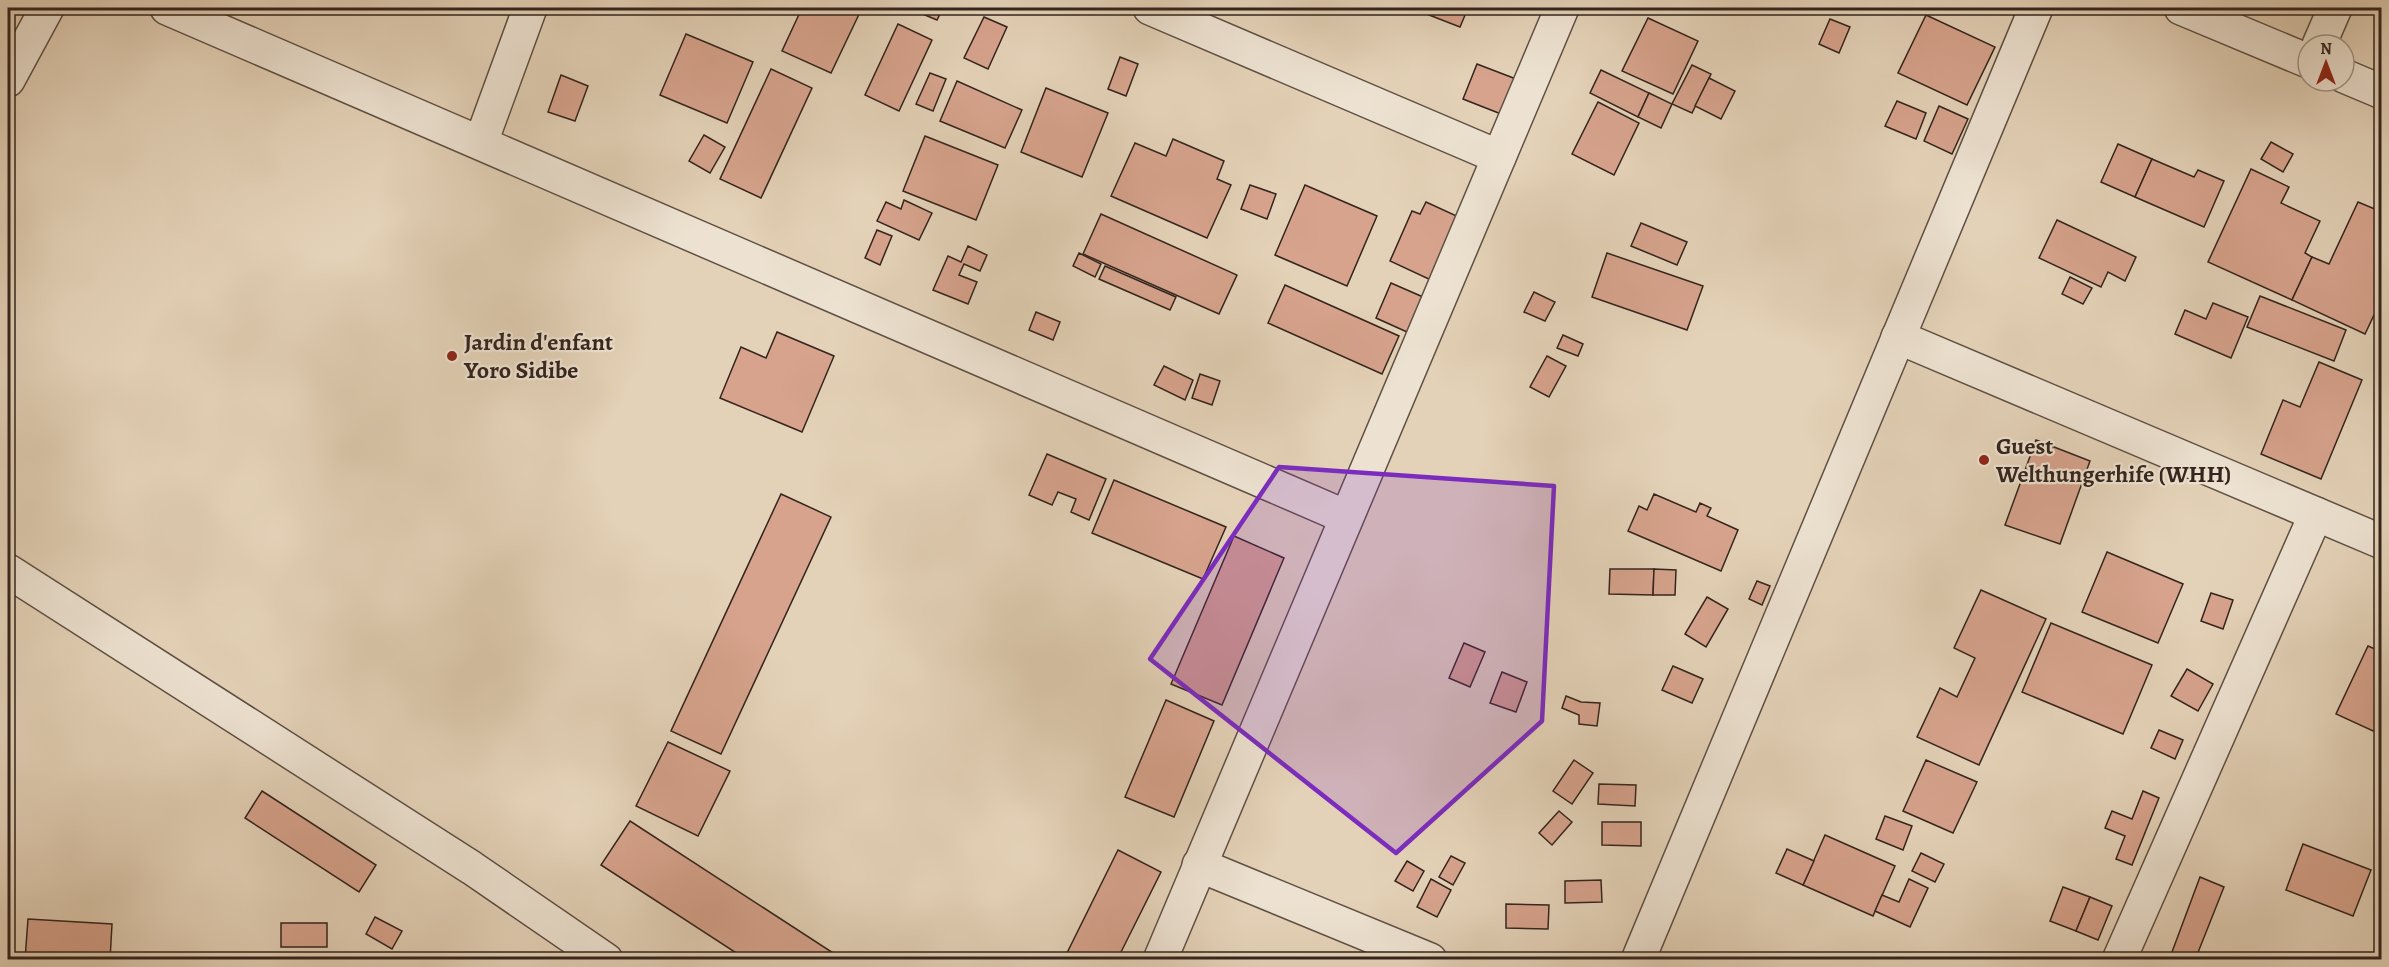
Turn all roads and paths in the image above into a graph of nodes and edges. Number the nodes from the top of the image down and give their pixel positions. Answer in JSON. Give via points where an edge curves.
{"nodes":[{"id":1,"x":47,"y":8,"type":"edge"},
{"id":2,"x":167,"y":8,"type":"edge"},
{"id":3,"x":530,"y":8,"type":"edge"},
{"id":4,"x":1150,"y":8,"type":"edge"},
{"id":5,"x":1562,"y":8,"type":"edge"},
{"id":6,"x":2036,"y":8,"type":"edge"},
{"id":7,"x":2181,"y":8,"type":"edge"},
{"id":8,"x":2335,"y":8,"type":"edge"},
{"id":9,"x":2324,"y":33,"type":"edge"},
{"id":10,"x":2296,"y":56,"type":"edge"},
{"id":11,"x":8,"y":80,"type":"edge"},
{"id":12,"x":2356,"y":81,"type":"edge"},
{"id":13,"x":2382,"y":92,"type":"edge"},
{"id":14,"x":481,"y":142,"type":"junction"},
{"id":15,"x":1499,"y":158,"type":"junction"},
{"id":16,"x":1898,"y":337,"type":"junction"},
{"id":17,"x":2316,"y":514,"type":"junction"},
{"id":18,"x":1346,"y":518,"type":"junction"},
{"id":19,"x":2382,"y":542,"type":"edge"},
{"id":20,"x":8,"y":572,"type":"edge"},
{"id":21,"x":1199,"y":865,"type":"junction"},
{"id":22,"x":606,"y":960,"type":"edge"},
{"id":23,"x":1160,"y":960,"type":"edge"},
{"id":24,"x":1430,"y":960,"type":"edge"},
{"id":25,"x":1638,"y":960,"type":"edge"},
{"id":26,"x":2119,"y":960,"type":"edge"}],
"edges":[{"from":1,"to":11,"type":"street"},
{"from":2,"to":14,"type":"street"},
{"from":3,"to":14,"type":"street"},
{"from":4,"to":15,"type":"street"},
{"from":5,"to":15,"type":"street"},
{"from":6,"to":16,"type":"street"},
{"from":7,"to":10,"type":"street"},
{"from":8,"to":9,"type":"street"},
{"from":12,"to":13,"type":"street"},
{"from":14,"to":18,"type":"street"},
{"from":15,"to":18,"type":"street"},
{"from":16,"to":17,"type":"street"},
{"from":16,"to":25,"type":"street"},
{"from":17,"to":19,"type":"street"},
{"from":17,"to":26,"type":"street"},
{"from":18,"to":21,"type":"street"},
{"from":20,"to":22,"type":"street","via":[[472,868]]},
{"from":21,"to":23,"type":"street"},
{"from":21,"to":24,"type":"street"}]}
